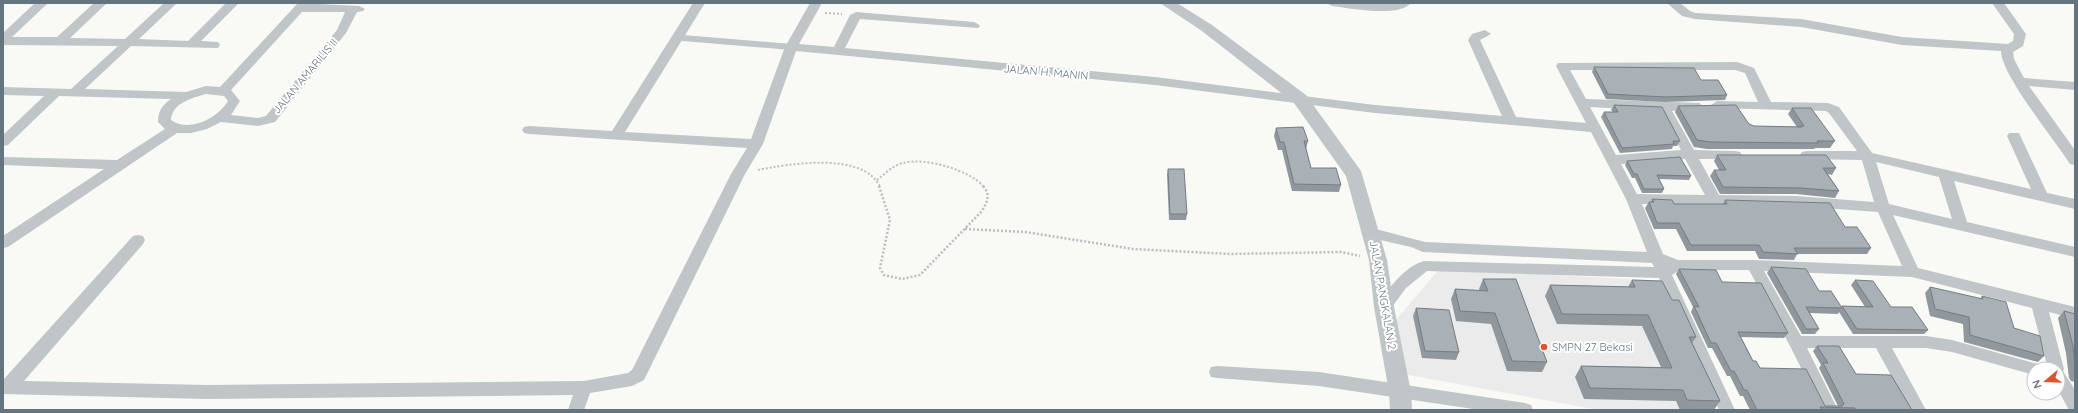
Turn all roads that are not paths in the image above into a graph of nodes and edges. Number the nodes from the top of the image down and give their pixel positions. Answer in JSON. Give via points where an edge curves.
{"nodes":[{"id":1,"x":42,"y":3,"type":"edge"},
{"id":2,"x":101,"y":3,"type":"edge"},
{"id":3,"x":171,"y":3,"type":"edge"},
{"id":4,"x":233,"y":3,"type":"edge"},
{"id":5,"x":699,"y":3,"type":"edge"},
{"id":6,"x":1167,"y":3,"type":"edge"},
{"id":7,"x":1332,"y":3,"type":"edge"},
{"id":8,"x":1405,"y":3,"type":"edge"},
{"id":9,"x":1673,"y":3,"type":"edge"},
{"id":10,"x":1998,"y":3,"type":"edge"},
{"id":11,"x":302,"y":5,"type":"edge"},
{"id":12,"x":814,"y":8,"type":"edge"},
{"id":13,"x":974,"y":26,"type":"dead end"},
{"id":14,"x":1485,"y":34,"type":"dead end"},
{"id":15,"x":683,"y":38,"type":"dead end"},
{"id":16,"x":3,"y":40,"type":"edge"},
{"id":17,"x":60,"y":41,"type":"junction"},
{"id":18,"x":130,"y":42,"type":"junction"},
{"id":19,"x":191,"y":44,"type":"junction"},
{"id":20,"x":214,"y":45,"type":"dead end"},
{"id":21,"x":791,"y":47,"type":"junction"},
{"id":22,"x":2009,"y":48,"type":"junction"},
{"id":23,"x":838,"y":51,"type":"junction"},
{"id":24,"x":2020,"y":81,"type":"junction"},
{"id":25,"x":2075,"y":86,"type":"edge"},
{"id":26,"x":3,"y":91,"type":"edge"},
{"id":27,"x":224,"y":91,"type":"junction"},
{"id":28,"x":55,"y":93,"type":"junction"},
{"id":29,"x":74,"y":93,"type":"junction"},
{"id":30,"x":187,"y":96,"type":"junction"},
{"id":31,"x":1300,"y":99,"type":"junction"},
{"id":32,"x":1583,"y":103,"type":"junction"},
{"id":33,"x":1766,"y":105,"type":"junction"},
{"id":34,"x":1664,"y":107,"type":"junction"},
{"id":35,"x":220,"y":118,"type":"junction"},
{"id":36,"x":1512,"y":121,"type":"junction"},
{"id":37,"x":1594,"y":128,"type":"junction"},
{"id":38,"x":173,"y":129,"type":"junction"},
{"id":39,"x":529,"y":130,"type":"dead end"},
{"id":40,"x":616,"y":135,"type":"junction"},
{"id":41,"x":2014,"y":136,"type":"dead end"},
{"id":42,"x":3,"y":142,"type":"edge"},
{"id":43,"x":756,"y":144,"type":"junction"},
{"id":44,"x":1689,"y":154,"type":"junction"},
{"id":45,"x":1751,"y":155,"type":"edge"},
{"id":46,"x":1797,"y":155,"type":"edge"},
{"id":47,"x":1867,"y":156,"type":"junction"},
{"id":48,"x":1611,"y":160,"type":"junction"},
{"id":49,"x":3,"y":161,"type":"edge"},
{"id":50,"x":2075,"y":161,"type":"edge"},
{"id":51,"x":119,"y":166,"type":"junction"},
{"id":52,"x":1945,"y":173,"type":"junction"},
{"id":53,"x":2041,"y":195,"type":"junction"},
{"id":54,"x":1633,"y":199,"type":"junction"},
{"id":55,"x":1715,"y":201,"type":"junction"},
{"id":56,"x":2075,"y":204,"type":"edge"},
{"id":57,"x":1883,"y":208,"type":"junction"},
{"id":58,"x":1961,"y":226,"type":"junction"},
{"id":59,"x":1372,"y":233,"type":"junction"},
{"id":60,"x":138,"y":240,"type":"dead end"},
{"id":61,"x":3,"y":243,"type":"edge"},
{"id":62,"x":1423,"y":247,"type":"junction"},
{"id":63,"x":2075,"y":252,"type":"edge"},
{"id":64,"x":1657,"y":258,"type":"junction"},
{"id":65,"x":1753,"y":265,"type":"junction"},
{"id":66,"x":1430,"y":266,"type":"junction"},
{"id":67,"x":1671,"y":269,"type":"junction"},
{"id":68,"x":1912,"y":272,"type":"junction"},
{"id":69,"x":2039,"y":304,"type":"junction"},
{"id":70,"x":1384,"y":307,"type":"junction"},
{"id":71,"x":2075,"y":313,"type":"edge"},
{"id":72,"x":1796,"y":342,"type":"junction"},
{"id":73,"x":1881,"y":342,"type":"junction"},
{"id":74,"x":2054,"y":361,"type":"edge"},
{"id":75,"x":2026,"y":367,"type":"edge"},
{"id":76,"x":1217,"y":372,"type":"dead end"},
{"id":77,"x":6,"y":387,"type":"edge"},
{"id":78,"x":584,"y":388,"type":"junction"},
{"id":79,"x":2066,"y":389,"type":"edge"},
{"id":80,"x":1400,"y":392,"type":"junction"},
{"id":81,"x":2075,"y":405,"type":"edge"},
{"id":82,"x":576,"y":410,"type":"edge"},
{"id":83,"x":1401,"y":410,"type":"edge"},
{"id":84,"x":1525,"y":410,"type":"edge"},
{"id":85,"x":1727,"y":410,"type":"edge"},
{"id":86,"x":1830,"y":410,"type":"edge"},
{"id":87,"x":1918,"y":410,"type":"edge"}],
"edges":[{"from":1,"to":16,"type":"street"},
{"from":2,"to":17,"type":"street"},
{"from":3,"to":18,"type":"street"},
{"from":4,"to":19,"type":"street"},
{"from":5,"to":40,"type":"street"},
{"from":6,"to":31,"type":"street","name":"JALAN PANGKALAN 2","via":[[1207,28]]},
{"from":7,"to":8,"type":"street","via":[[1375,7],[1391,7]]},
{"from":9,"to":22,"type":"street","via":[[1686,14],[1695,16],[1801,23],[1902,41]]},
{"from":10,"to":22,"type":"street","via":[[2020,34],[2019,43]]},
{"from":11,"to":27,"type":"street"},
{"from":11,"to":35,"type":"street","name":"JALAN AMARILIS II","via":[[356,9],[342,31],[270,119],[258,122]]},
{"from":12,"to":21,"type":"street"},
{"from":13,"to":23,"type":"street","via":[[856,15]]},
{"from":14,"to":36,"type":"street","via":[[1474,38],[1475,42]]},
{"from":15,"to":21,"type":"lane"},
{"from":16,"to":17,"type":"street"},
{"from":17,"to":18,"type":"street"},
{"from":18,"to":19,"type":"street"},
{"from":18,"to":29,"type":"street"},
{"from":19,"to":20,"type":"street"},
{"from":21,"to":23,"type":"street","name":"JALAN H. MANIN"},
{"from":21,"to":43,"type":"street"},
{"from":22,"to":24,"type":"street","via":[[2007,58]]},
{"from":23,"to":31,"type":"street","name":"JALAN H. MANIN","via":[[1162,82]]},
{"from":24,"to":25,"type":"street"},
{"from":24,"to":50,"type":"street"},
{"from":26,"to":28,"type":"street"},
{"from":27,"to":30,"type":"street","via":[[206,90]]},
{"from":27,"to":35,"type":"street","via":[[229,93],[234,101],[232,107]]},
{"from":28,"to":29,"type":"street"},
{"from":28,"to":42,"type":"street"},
{"from":29,"to":30,"type":"street"},
{"from":30,"to":38,"type":"street","via":[[171,106],[164,117],[164,122]]},
{"from":31,"to":36,"type":"street","name":"JALAN H. MANIN","via":[[1375,109]]},
{"from":31,"to":59,"type":"street","name":"JALAN PANGKALAN 2","via":[[1355,175]]},
{"from":32,"to":33,"type":"street","via":[[1562,67],[1564,64],[1737,66],[1750,71]]},
{"from":32,"to":34,"type":"street"},
{"from":32,"to":37,"type":"street"},
{"from":33,"to":34,"type":"street"},
{"from":33,"to":47,"type":"street","via":[[1828,107],[1834,110]]},
{"from":34,"to":44,"type":"street"},
{"from":35,"to":38,"type":"street","via":[[191,129]]},
{"from":36,"to":37,"type":"street","name":"JALAN H. MANIN"},
{"from":37,"to":48,"type":"street"},
{"from":38,"to":51,"type":"street"},
{"from":39,"to":40,"type":"street"},
{"from":40,"to":43,"type":"street"},
{"from":41,"to":53,"type":"street"},
{"from":43,"to":78,"type":"street","via":[[738,174],[638,375],[625,382]]},
{"from":44,"to":45,"type":"street"},
{"from":44,"to":48,"type":"street"},
{"from":44,"to":55,"type":"street"},
{"from":46,"to":47,"type":"street"},
{"from":47,"to":52,"type":"street"},
{"from":47,"to":57,"type":"street"},
{"from":48,"to":54,"type":"street"},
{"from":49,"to":51,"type":"street"},
{"from":51,"to":61,"type":"street"},
{"from":52,"to":53,"type":"street"},
{"from":52,"to":58,"type":"street"},
{"from":53,"to":56,"type":"street"},
{"from":54,"to":55,"type":"street"},
{"from":54,"to":64,"type":"street"},
{"from":55,"to":57,"type":"street","via":[[1796,201]]},
{"from":57,"to":58,"type":"street"},
{"from":57,"to":68,"type":"street"},
{"from":58,"to":63,"type":"street"},
{"from":59,"to":62,"type":"street"},
{"from":59,"to":70,"type":"street","name":"JALAN PANGKALAN 2"},
{"from":60,"to":77,"type":"street"},
{"from":62,"to":64,"type":"street"},
{"from":62,"to":66,"type":"street"},
{"from":64,"to":67,"type":"street"},
{"from":65,"to":67,"type":"street"},
{"from":65,"to":68,"type":"street"},
{"from":65,"to":72,"type":"street"},
{"from":66,"to":67,"type":"street"},
{"from":66,"to":70,"type":"street","via":[[1424,266],[1401,284]]},
{"from":67,"to":85,"type":"street"},
{"from":68,"to":69,"type":"street"},
{"from":69,"to":71,"type":"street"},
{"from":69,"to":74,"type":"street"},
{"from":70,"to":80,"type":"street","name":"JALAN PANGKALAN 2"},
{"from":72,"to":73,"type":"street"},
{"from":72,"to":86,"type":"street"},
{"from":73,"to":75,"type":"street","via":[[1926,342],[1952,346]]},
{"from":73,"to":87,"type":"street"},
{"from":76,"to":80,"type":"street","via":[[1320,379]]},
{"from":77,"to":78,"type":"street","via":[[207,392]]},
{"from":78,"to":82,"type":"street"},
{"from":79,"to":81,"type":"street"},
{"from":80,"to":83,"type":"street","name":"JALAN PANGKALAN 2"},
{"from":80,"to":84,"type":"street"}]}
